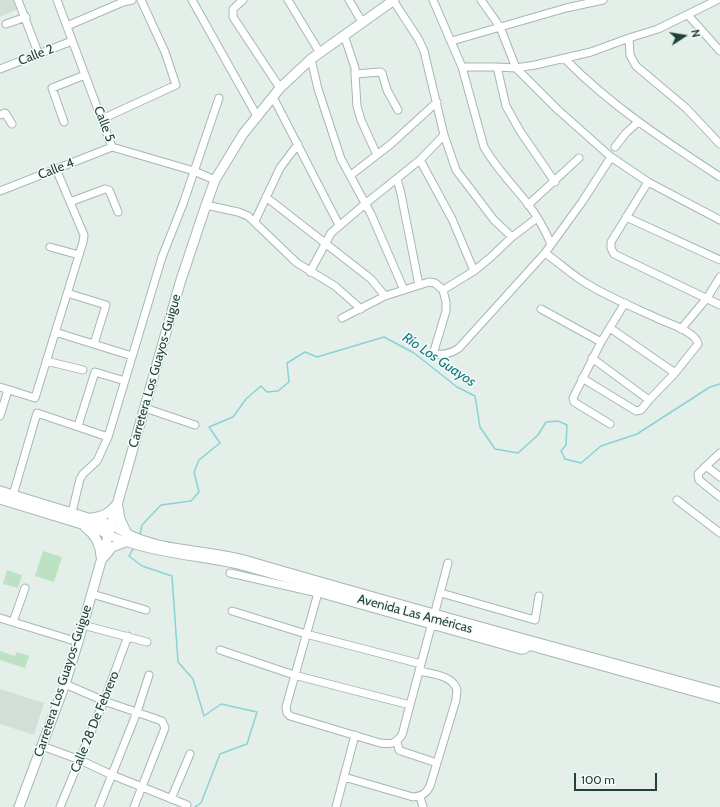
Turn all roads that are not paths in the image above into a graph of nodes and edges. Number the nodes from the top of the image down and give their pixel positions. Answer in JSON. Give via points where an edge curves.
{"nodes":[{"id":1,"x":18,"y":0,"type":"edge"},
{"id":2,"x":57,"y":0,"type":"edge"},
{"id":3,"x":132,"y":0,"type":"edge"},
{"id":4,"x":141,"y":0,"type":"edge"},
{"id":5,"x":192,"y":0,"type":"edge"},
{"id":6,"x":243,"y":0,"type":"edge"},
{"id":7,"x":288,"y":0,"type":"edge"},
{"id":8,"x":349,"y":0,"type":"edge"},
{"id":9,"x":394,"y":0,"type":"edge"},
{"id":10,"x":433,"y":0,"type":"edge"},
{"id":11,"x":481,"y":0,"type":"edge"},
{"id":12,"x":563,"y":0,"type":"edge"},
{"id":13,"x":603,"y":0,"type":"edge"},
{"id":14,"x":717,"y":0,"type":"edge"},
{"id":15,"x":566,"y":8,"type":"junction"},
{"id":16,"x":688,"y":15,"type":"junction"},
{"id":17,"x":26,"y":16,"type":"junction"},
{"id":18,"x":362,"y":22,"type":"junction"},
{"id":19,"x":6,"y":24,"type":"dead end"},
{"id":20,"x":67,"y":26,"type":"junction"},
{"id":21,"x":500,"y":27,"type":"junction"},
{"id":22,"x":344,"y":35,"type":"junction"},
{"id":23,"x":629,"y":38,"type":"junction"},
{"id":24,"x":72,"y":41,"type":"junction"},
{"id":25,"x":452,"y":41,"type":"junction"},
{"id":26,"x":720,"y":51,"type":"edge"},
{"id":27,"x":320,"y":52,"type":"junction"},
{"id":28,"x":39,"y":54,"type":"junction"},
{"id":29,"x":311,"y":59,"type":"junction"},
{"id":30,"x":565,"y":59,"type":"junction"},
{"id":31,"x":462,"y":67,"type":"junction"},
{"id":32,"x":497,"y":67,"type":"junction"},
{"id":33,"x":516,"y":68,"type":"junction"},
{"id":34,"x":0,"y":69,"type":"edge"},
{"id":35,"x":355,"y":74,"type":"junction"},
{"id":36,"x":85,"y":75,"type":"junction"},
{"id":37,"x":280,"y":88,"type":"junction"},
{"id":38,"x":273,"y":97,"type":"junction"},
{"id":39,"x":219,"y":98,"type":"dead end"},
{"id":40,"x":437,"y":102,"type":"junction"},
{"id":41,"x":398,"y":110,"type":"dead end"},
{"id":42,"x":0,"y":114,"type":"edge"},
{"id":43,"x":257,"y":116,"type":"junction"},
{"id":44,"x":102,"y":119,"type":"junction"},
{"id":45,"x":64,"y":122,"type":"dead end"},
{"id":46,"x":638,"y":122,"type":"junction"},
{"id":47,"x":12,"y":124,"type":"dead end"},
{"id":48,"x":444,"y":135,"type":"junction"},
{"id":49,"x":298,"y":144,"type":"junction"},
{"id":50,"x":720,"y":144,"type":"edge"},
{"id":51,"x":112,"y":147,"type":"junction"},
{"id":52,"x":615,"y":148,"type":"dead end"},
{"id":53,"x":377,"y":155,"type":"junction"},
{"id":54,"x":611,"y":157,"type":"junction"},
{"id":55,"x":579,"y":158,"type":"dead end"},
{"id":56,"x":420,"y":160,"type":"junction"},
{"id":57,"x":56,"y":169,"type":"junction"},
{"id":58,"x":194,"y":171,"type":"junction"},
{"id":59,"x":351,"y":175,"type":"junction"},
{"id":60,"x":720,"y":177,"type":"edge"},
{"id":61,"x":397,"y":179,"type":"junction"},
{"id":62,"x":215,"y":180,"type":"junction"},
{"id":63,"x":555,"y":182,"type":"junction"},
{"id":64,"x":648,"y":182,"type":"junction"},
{"id":65,"x":0,"y":191,"type":"edge"},
{"id":66,"x":266,"y":197,"type":"junction"},
{"id":67,"x":70,"y":202,"type":"junction"},
{"id":68,"x":365,"y":204,"type":"junction"},
{"id":69,"x":206,"y":205,"type":"junction"},
{"id":70,"x":528,"y":205,"type":"junction"},
{"id":71,"x":118,"y":212,"type":"dead end"},
{"id":72,"x":626,"y":217,"type":"junction"},
{"id":73,"x":537,"y":218,"type":"junction"},
{"id":74,"x":720,"y":220,"type":"edge"},
{"id":75,"x":255,"y":221,"type":"junction"},
{"id":76,"x":339,"y":225,"type":"junction"},
{"id":77,"x":512,"y":237,"type":"junction"},
{"id":78,"x":325,"y":244,"type":"junction"},
{"id":79,"x":551,"y":244,"type":"junction"},
{"id":80,"x":50,"y":247,"type":"dead end"},
{"id":81,"x":545,"y":253,"type":"junction"},
{"id":82,"x":79,"y":255,"type":"junction"},
{"id":83,"x":720,"y":260,"type":"edge"},
{"id":84,"x":474,"y":271,"type":"junction"},
{"id":85,"x":310,"y":272,"type":"junction"},
{"id":86,"x":720,"y":277,"type":"edge"},
{"id":87,"x":419,"y":285,"type":"junction"},
{"id":88,"x":404,"y":290,"type":"junction"},
{"id":89,"x":443,"y":290,"type":"junction"},
{"id":90,"x":67,"y":292,"type":"junction"},
{"id":91,"x":385,"y":296,"type":"junction"},
{"id":92,"x":707,"y":298,"type":"junction"},
{"id":93,"x":625,"y":303,"type":"junction"},
{"id":94,"x":720,"y":305,"type":"edge"},
{"id":95,"x":361,"y":309,"type":"junction"},
{"id":96,"x":541,"y":309,"type":"dead end"},
{"id":97,"x":342,"y":318,"type":"dead end"},
{"id":98,"x":610,"y":328,"type":"junction"},
{"id":99,"x":681,"y":329,"type":"junction"},
{"id":100,"x":55,"y":332,"type":"junction"},
{"id":101,"x":601,"y":342,"type":"junction"},
{"id":102,"x":94,"y":344,"type":"junction"},
{"id":103,"x":132,"y":356,"type":"junction"},
{"id":104,"x":592,"y":358,"type":"junction"},
{"id":105,"x":46,"y":361,"type":"junction"},
{"id":106,"x":83,"y":370,"type":"dead end"},
{"id":107,"x":675,"y":373,"type":"junction"},
{"id":108,"x":582,"y":378,"type":"junction"},
{"id":109,"x":125,"y":381,"type":"junction"},
{"id":110,"x":0,"y":387,"type":"edge"},
{"id":111,"x":8,"y":390,"type":"junction"},
{"id":112,"x":649,"y":400,"type":"junction"},
{"id":113,"x":145,"y":408,"type":"junction"},
{"id":114,"x":0,"y":416,"type":"edge"},
{"id":115,"x":610,"y":424,"type":"dead end"},
{"id":116,"x":78,"y":426,"type":"junction"},
{"id":117,"x":195,"y":426,"type":"dead end"},
{"id":118,"x":108,"y":437,"type":"junction"},
{"id":119,"x":720,"y":453,"type":"edge"},
{"id":120,"x":706,"y":466,"type":"junction"},
{"id":121,"x":720,"y":477,"type":"edge"},
{"id":122,"x":0,"y":491,"type":"edge"},
{"id":123,"x":12,"y":495,"type":"junction"},
{"id":124,"x":720,"y":498,"type":"edge"},
{"id":125,"x":0,"y":500,"type":"edge"},
{"id":126,"x":677,"y":500,"type":"dead end"},
{"id":127,"x":118,"y":503,"type":"junction"},
{"id":128,"x":72,"y":512,"type":"junction"},
{"id":129,"x":87,"y":517,"type":"junction"},
{"id":130,"x":80,"y":524,"type":"junction"},
{"id":131,"x":111,"y":525,"type":"junction"},
{"id":132,"x":720,"y":533,"type":"edge"},
{"id":133,"x":109,"y":535,"type":"junction"},
{"id":134,"x":128,"y":539,"type":"junction"},
{"id":135,"x":101,"y":561,"type":"junction"},
{"id":136,"x":448,"y":563,"type":"dead end"},
{"id":137,"x":230,"y":573,"type":"dead end"},
{"id":138,"x":25,"y":588,"type":"dead end"},
{"id":139,"x":318,"y":593,"type":"junction"},
{"id":140,"x":441,"y":593,"type":"junction"},
{"id":141,"x":92,"y":594,"type":"junction"},
{"id":142,"x":539,"y":596,"type":"dead end"},
{"id":143,"x":146,"y":610,"type":"dead end"},
{"id":144,"x":232,"y":611,"type":"dead end"},
{"id":145,"x":0,"y":618,"type":"edge"},
{"id":146,"x":434,"y":619,"type":"junction"},
{"id":147,"x":13,"y":622,"type":"junction"},
{"id":148,"x":83,"y":625,"type":"junction"},
{"id":149,"x":306,"y":634,"type":"junction"},
{"id":150,"x":128,"y":636,"type":"junction"},
{"id":151,"x":78,"y":642,"type":"junction"},
{"id":152,"x":147,"y":642,"type":"dead end"},
{"id":153,"x":220,"y":650,"type":"dead end"},
{"id":154,"x":420,"y":668,"type":"junction"},
{"id":155,"x":149,"y":675,"type":"dead end"},
{"id":156,"x":294,"y":675,"type":"junction"},
{"id":157,"x":65,"y":684,"type":"junction"},
{"id":158,"x":720,"y":692,"type":"edge"},
{"id":159,"x":720,"y":698,"type":"edge"},
{"id":160,"x":104,"y":701,"type":"junction"},
{"id":161,"x":410,"y":705,"type":"junction"},
{"id":162,"x":137,"y":712,"type":"junction"},
{"id":163,"x":356,"y":735,"type":"junction"},
{"id":164,"x":397,"y":742,"type":"junction"},
{"id":165,"x":42,"y":746,"type":"junction"},
{"id":166,"x":190,"y":754,"type":"dead end"},
{"id":167,"x":80,"y":760,"type":"junction"},
{"id":168,"x":437,"y":763,"type":"junction"},
{"id":169,"x":112,"y":775,"type":"junction"},
{"id":170,"x":344,"y":777,"type":"junction"},
{"id":171,"x":143,"y":787,"type":"junction"},
{"id":172,"x":420,"y":796,"type":"junction"},
{"id":173,"x":172,"y":799,"type":"junction"},
{"id":174,"x":187,"y":805,"type":"dead end"},
{"id":175,"x":21,"y":806,"type":"edge"},
{"id":176,"x":60,"y":807,"type":"edge"},
{"id":177,"x":99,"y":807,"type":"edge"},
{"id":178,"x":134,"y":807,"type":"edge"},
{"id":179,"x":336,"y":807,"type":"edge"},
{"id":180,"x":423,"y":807,"type":"edge"}],
"edges":[{"from":1,"to":17,"type":"street"},
{"from":2,"to":20,"type":"street","name":"Calle 5"},
{"from":3,"to":20,"type":"street"},
{"from":4,"to":44,"type":"street","via":[[165,52],[176,86]]},
{"from":5,"to":43,"type":"street"},
{"from":6,"to":37,"type":"street","via":[[232,10],[233,17]]},
{"from":7,"to":27,"type":"street"},
{"from":8,"to":18,"type":"street"},
{"from":9,"to":18,"type":"main road","name":"Carretera Los Guayos-Guigue"},
{"from":9,"to":40,"type":"street","via":[[424,51]]},
{"from":10,"to":25,"type":"street"},
{"from":11,"to":21,"type":"street"},
{"from":12,"to":15,"type":"street"},
{"from":13,"to":15,"type":"street"},
{"from":14,"to":16,"type":"street"},
{"from":15,"to":21,"type":"street"},
{"from":16,"to":23,"type":"street","via":[[658,29]]},
{"from":16,"to":26,"type":"street"},
{"from":17,"to":19,"type":"street"},
{"from":17,"to":28,"type":"street"},
{"from":18,"to":22,"type":"main road","name":"Carretera Los Guayos-Guigue"},
{"from":20,"to":24,"type":"street","name":"Calle 5"},
{"from":21,"to":25,"type":"street"},
{"from":21,"to":33,"type":"street"},
{"from":22,"to":27,"type":"main road","name":"Carretera Los Guayos-Guigue"},
{"from":22,"to":35,"type":"street"},
{"from":23,"to":30,"type":"street"},
{"from":23,"to":50,"type":"street","via":[[630,55],[636,66],[686,108]]},
{"from":24,"to":28,"type":"street","name":"Calle 2"},
{"from":24,"to":36,"type":"street","name":"Calle 5"},
{"from":25,"to":31,"type":"street"},
{"from":27,"to":29,"type":"main road","name":"Carretera Los Guayos-Guigue"},
{"from":28,"to":34,"type":"street","name":"Calle 2"},
{"from":29,"to":37,"type":"main road","name":"Carretera Los Guayos-Guigue"},
{"from":29,"to":59,"type":"street","via":[[341,159]]},
{"from":30,"to":33,"type":"street"},
{"from":30,"to":46,"type":"street"},
{"from":31,"to":32,"type":"street"},
{"from":31,"to":70,"type":"street","via":[[484,147]]},
{"from":32,"to":33,"type":"street"},
{"from":32,"to":63,"type":"street","via":[[506,106]]},
{"from":33,"to":54,"type":"street"},
{"from":35,"to":41,"type":"street","via":[[382,73],[387,90]]},
{"from":35,"to":53,"type":"street","via":[[357,106]]},
{"from":36,"to":44,"type":"street","name":"Calle 5"},
{"from":36,"to":45,"type":"street","via":[[52,88]]},
{"from":37,"to":38,"type":"main road","name":"Carretera Los Guayos-Guigue"},
{"from":38,"to":43,"type":"main road","name":"Carretera Los Guayos-Guigue"},
{"from":38,"to":49,"type":"street"},
{"from":39,"to":58,"type":"street"},
{"from":40,"to":48,"type":"street"},
{"from":40,"to":53,"type":"street"},
{"from":42,"to":47,"type":"street","via":[[5,113]]},
{"from":43,"to":62,"type":"main road","name":"Carretera Los Guayos-Guigue"},
{"from":44,"to":51,"type":"street","name":"Calle 5"},
{"from":46,"to":52,"type":"street"},
{"from":46,"to":60,"type":"street"},
{"from":48,"to":56,"type":"street"},
{"from":48,"to":77,"type":"street","via":[[456,170],[494,220]]},
{"from":49,"to":66,"type":"street","via":[[280,168]]},
{"from":49,"to":76,"type":"street"},
{"from":51,"to":57,"type":"street","name":"Calle 4"},
{"from":51,"to":58,"type":"street","name":"Calle 5"},
{"from":53,"to":59,"type":"street"},
{"from":54,"to":64,"type":"street"},
{"from":54,"to":79,"type":"street"},
{"from":55,"to":63,"type":"street"},
{"from":56,"to":61,"type":"street"},
{"from":56,"to":84,"type":"street","via":[[452,219]]},
{"from":57,"to":65,"type":"street","name":"Calle 4"},
{"from":57,"to":67,"type":"street"},
{"from":58,"to":62,"type":"street","name":"Calle 5"},
{"from":58,"to":103,"type":"street","via":[[162,256]]},
{"from":59,"to":68,"type":"street"},
{"from":61,"to":68,"type":"street"},
{"from":61,"to":87,"type":"street"},
{"from":62,"to":69,"type":"main road","name":"Carretera Los Guayos-Guigue"},
{"from":63,"to":70,"type":"street"},
{"from":64,"to":72,"type":"street"},
{"from":64,"to":74,"type":"street"},
{"from":66,"to":75,"type":"street"},
{"from":66,"to":78,"type":"street"},
{"from":67,"to":71,"type":"street","via":[[105,189],[109,190]]},
{"from":67,"to":82,"type":"street","via":[[84,235]]},
{"from":68,"to":76,"type":"street"},
{"from":68,"to":88,"type":"street"},
{"from":69,"to":75,"type":"street","via":[[238,212]]},
{"from":69,"to":113,"type":"main road","name":"Carretera Los Guayos-Guigue","via":[[180,283]]},
{"from":70,"to":73,"type":"street"},
{"from":72,"to":83,"type":"street"},
{"from":72,"to":92,"type":"street","via":[[611,242],[614,254]]},
{"from":73,"to":77,"type":"street"},
{"from":73,"to":79,"type":"street"},
{"from":75,"to":85,"type":"street","via":[[296,263]]},
{"from":76,"to":78,"type":"street"},
{"from":77,"to":84,"type":"street"},
{"from":78,"to":85,"type":"street"},
{"from":78,"to":91,"type":"street","via":[[371,279]]},
{"from":79,"to":81,"type":"street"},
{"from":80,"to":82,"type":"street"},
{"from":81,"to":89,"type":"street","via":[[459,348],[450,353],[436,354],[434,351],[446,311]]},
{"from":81,"to":93,"type":"street","via":[[584,282]]},
{"from":82,"to":90,"type":"street"},
{"from":84,"to":89,"type":"street"},
{"from":85,"to":95,"type":"street","via":[[335,286]]},
{"from":86,"to":92,"type":"street"},
{"from":87,"to":88,"type":"street"},
{"from":87,"to":89,"type":"street","via":[[435,283]]},
{"from":88,"to":91,"type":"street"},
{"from":90,"to":100,"type":"street"},
{"from":90,"to":102,"type":"street","via":[[106,305]]},
{"from":91,"to":95,"type":"street"},
{"from":92,"to":94,"type":"street"},
{"from":92,"to":99,"type":"street"},
{"from":93,"to":98,"type":"street"},
{"from":93,"to":99,"type":"street"},
{"from":95,"to":97,"type":"street"},
{"from":96,"to":101,"type":"street"},
{"from":98,"to":101,"type":"street"},
{"from":98,"to":107,"type":"street"},
{"from":99,"to":107,"type":"street","via":[[696,337],[698,344]]},
{"from":100,"to":102,"type":"street"},
{"from":100,"to":105,"type":"street"},
{"from":101,"to":104,"type":"street"},
{"from":102,"to":103,"type":"street"},
{"from":103,"to":109,"type":"street"},
{"from":104,"to":108,"type":"street"},
{"from":104,"to":112,"type":"street"},
{"from":105,"to":106,"type":"street"},
{"from":105,"to":111,"type":"street","via":[[35,398]]},
{"from":107,"to":112,"type":"street"},
{"from":108,"to":112,"type":"street","via":[[636,411],[641,410]]},
{"from":108,"to":115,"type":"street","via":[[573,400]]},
{"from":109,"to":116,"type":"street","via":[[94,372]]},
{"from":109,"to":118,"type":"street"},
{"from":110,"to":111,"type":"street"},
{"from":111,"to":114,"type":"street"},
{"from":113,"to":117,"type":"street"},
{"from":113,"to":127,"type":"main road","name":"Carretera Los Guayos-Guigue"},
{"from":116,"to":118,"type":"street"},
{"from":116,"to":123,"type":"street","via":[[37,413]]},
{"from":118,"to":128,"type":"street","via":[[97,461],[80,479]]},
{"from":119,"to":120,"type":"street"},
{"from":120,"to":121,"type":"street"},
{"from":120,"to":124,"type":"street","via":[[698,474],[699,480]]},
{"from":122,"to":123,"type":"main road"},
{"from":123,"to":128,"type":"main road"},
{"from":125,"to":130,"type":"main road"},
{"from":126,"to":132,"type":"street"},
{"from":127,"to":129,"type":"main road","via":[[111,512],[98,517]]},
{"from":127,"to":131,"type":"main road","name":"Carretera Los Guayos-Guigue"},
{"from":127,"to":134,"type":"main road","via":[[120,518]]},
{"from":128,"to":129,"type":"main road"},
{"from":129,"to":131,"type":"main road"},
{"from":130,"to":133,"type":"main road"},
{"from":130,"to":135,"type":"main road","via":[[98,540]]},
{"from":131,"to":133,"type":"main road","name":"Carretera Los Guayos-Guigue"},
{"from":131,"to":134,"type":"street","name":"Avenida Las Américas"},
{"from":133,"to":134,"type":"street","name":"Avenida Las Américas"},
{"from":133,"to":135,"type":"main road","name":"Carretera Los Guayos-Guigue"},
{"from":134,"to":135,"type":"main road","via":[[112,547]]},
{"from":134,"to":146,"type":"street","name":"Avenida Las Américas","via":[[159,547],[230,556]]},
{"from":135,"to":141,"type":"main road","name":"Carretera Los Guayos-Guigue"},
{"from":136,"to":140,"type":"street"},
{"from":137,"to":139,"type":"street"},
{"from":138,"to":147,"type":"street"},
{"from":139,"to":146,"type":"street"},
{"from":139,"to":149,"type":"street"},
{"from":140,"to":142,"type":"street","via":[[535,620]]},
{"from":140,"to":146,"type":"street"},
{"from":141,"to":143,"type":"street"},
{"from":141,"to":148,"type":"main road","name":"Carretera Los Guayos-Guigue"},
{"from":144,"to":149,"type":"street"},
{"from":145,"to":147,"type":"street"},
{"from":146,"to":154,"type":"street"},
{"from":146,"to":158,"type":"street","name":"Avenida Las Américas"},
{"from":146,"to":159,"type":"street","name":"Avenida Las Américas"},
{"from":147,"to":151,"type":"street","via":[[30,630]]},
{"from":148,"to":150,"type":"street"},
{"from":148,"to":151,"type":"main road","name":"Carretera Los Guayos-Guigue"},
{"from":149,"to":154,"type":"street"},
{"from":149,"to":156,"type":"street"},
{"from":150,"to":152,"type":"street"},
{"from":150,"to":160,"type":"street","name":"Calle 28 De Febrero"},
{"from":151,"to":157,"type":"main road","name":"Carretera Los Guayos-Guigue"},
{"from":153,"to":156,"type":"street"},
{"from":154,"to":161,"type":"street"},
{"from":154,"to":168,"type":"street","via":[[448,678],[457,690]]},
{"from":155,"to":162,"type":"street"},
{"from":156,"to":161,"type":"street"},
{"from":156,"to":163,"type":"street","via":[[286,713]]},
{"from":157,"to":160,"type":"street"},
{"from":157,"to":165,"type":"main road","name":"Carretera Los Guayos-Guigue"},
{"from":160,"to":162,"type":"street"},
{"from":160,"to":167,"type":"street","name":"Calle 28 De Febrero"},
{"from":161,"to":164,"type":"street","via":[[402,735]]},
{"from":162,"to":169,"type":"street"},
{"from":162,"to":171,"type":"street","via":[[162,721],[165,728]]},
{"from":163,"to":164,"type":"street","via":[[380,743]]},
{"from":163,"to":170,"type":"street"},
{"from":164,"to":168,"type":"street","via":[[399,750]]},
{"from":165,"to":167,"type":"street"},
{"from":165,"to":175,"type":"main road","name":"Carretera Los Guayos-Guigue"},
{"from":166,"to":173,"type":"street"},
{"from":167,"to":169,"type":"street"},
{"from":167,"to":176,"type":"street","name":"Calle 28 De Febrero"},
{"from":168,"to":172,"type":"street","via":[[430,786],[426,793]]},
{"from":169,"to":171,"type":"street"},
{"from":169,"to":177,"type":"street"},
{"from":170,"to":172,"type":"street","via":[[414,797]]},
{"from":170,"to":179,"type":"street"},
{"from":171,"to":173,"type":"street"},
{"from":171,"to":178,"type":"street"},
{"from":172,"to":180,"type":"street"},
{"from":173,"to":174,"type":"street"}]}
